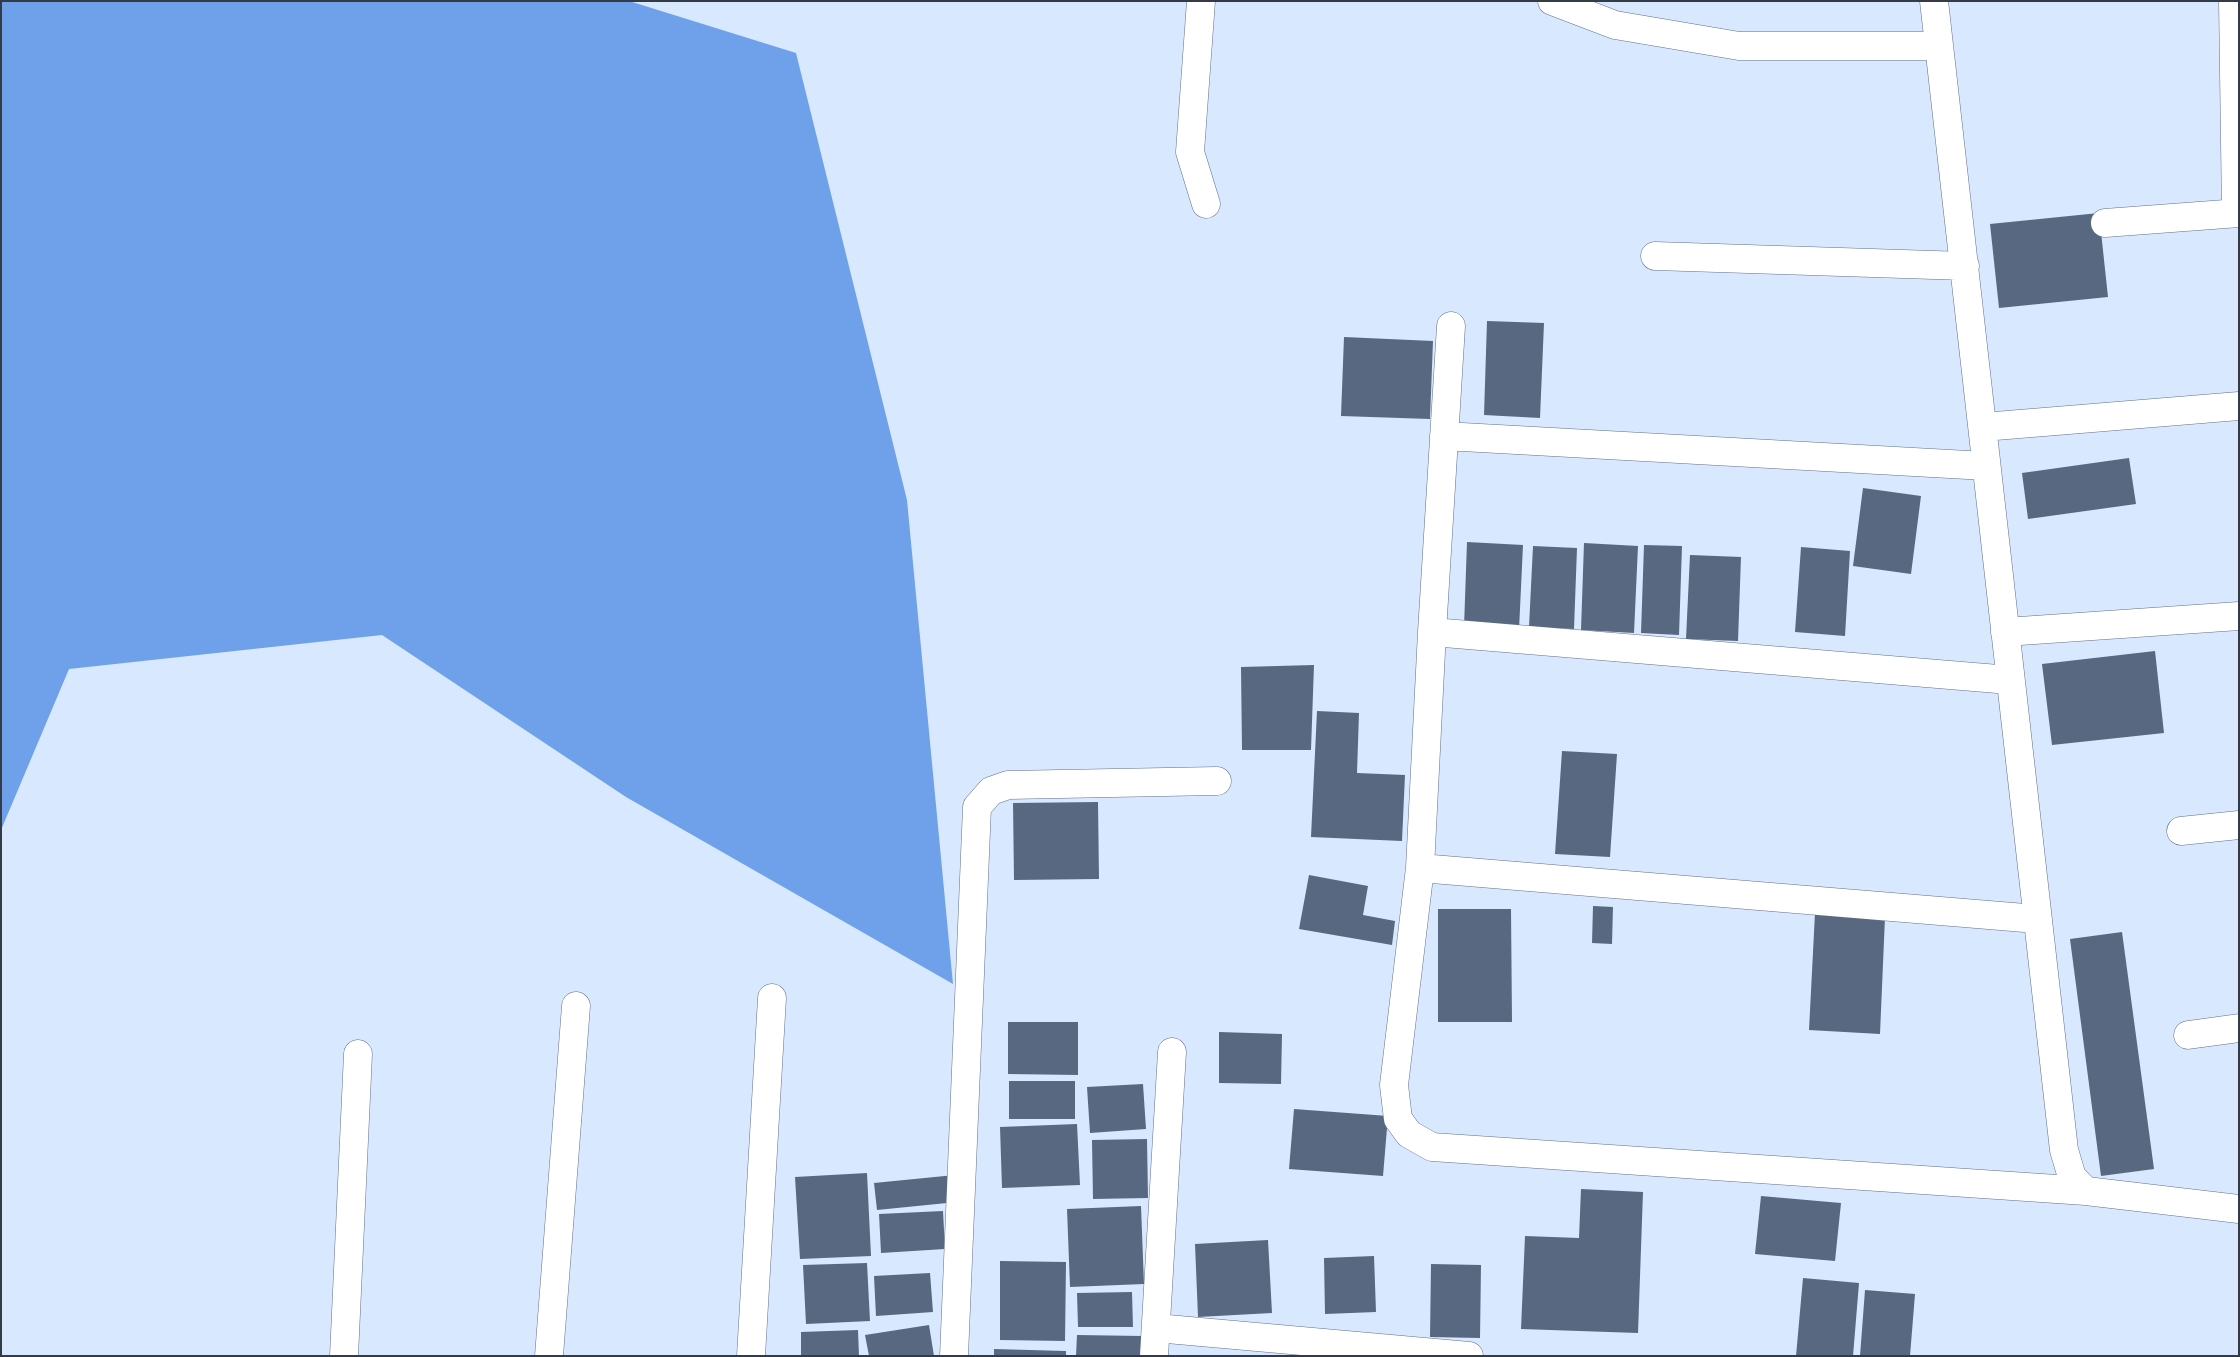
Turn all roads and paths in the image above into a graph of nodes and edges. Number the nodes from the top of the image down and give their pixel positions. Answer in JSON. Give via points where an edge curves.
{"nodes":[{"id":1,"x":1201,"y":1,"type":"edge"},
{"id":2,"x":1552,"y":1,"type":"edge"},
{"id":3,"x":1934,"y":1,"type":"edge"},
{"id":4,"x":2233,"y":1,"type":"edge"},
{"id":5,"x":1939,"y":46,"type":"junction"},
{"id":6,"x":1206,"y":204,"type":"dead end"},
{"id":7,"x":2237,"y":213,"type":"edge"},
{"id":8,"x":2105,"y":223,"type":"dead end"},
{"id":9,"x":1655,"y":256,"type":"dead end"},
{"id":10,"x":1965,"y":266,"type":"junction"},
{"id":11,"x":1451,"y":326,"type":"dead end"},
{"id":12,"x":2239,"y":406,"type":"edge"},
{"id":13,"x":1984,"y":427,"type":"junction"},
{"id":14,"x":1444,"y":436,"type":"junction"},
{"id":15,"x":1986,"y":466,"type":"junction"},
{"id":16,"x":2239,"y":616,"type":"edge"},
{"id":17,"x":1432,"y":632,"type":"junction"},
{"id":18,"x":2005,"y":632,"type":"junction"},
{"id":19,"x":2010,"y":680,"type":"junction"},
{"id":20,"x":1217,"y":781,"type":"dead end"},
{"id":21,"x":2239,"y":825,"type":"edge"},
{"id":22,"x":2181,"y":832,"type":"dead end"},
{"id":23,"x":1420,"y":868,"type":"junction"},
{"id":24,"x":2037,"y":919,"type":"junction"},
{"id":25,"x":772,"y":998,"type":"dead end"},
{"id":26,"x":576,"y":1006,"type":"dead end"},
{"id":27,"x":2239,"y":1028,"type":"edge"},
{"id":28,"x":2188,"y":1035,"type":"dead end"},
{"id":29,"x":1172,"y":1052,"type":"dead end"},
{"id":30,"x":358,"y":1054,"type":"dead end"},
{"id":31,"x":2086,"y":1191,"type":"junction"},
{"id":32,"x":2239,"y":1209,"type":"edge"},
{"id":33,"x":1156,"y":1328,"type":"junction"},
{"id":34,"x":344,"y":1356,"type":"edge"},
{"id":35,"x":549,"y":1356,"type":"edge"},
{"id":36,"x":751,"y":1356,"type":"edge"},
{"id":37,"x":954,"y":1356,"type":"edge"},
{"id":38,"x":1154,"y":1356,"type":"edge"},
{"id":39,"x":1469,"y":1356,"type":"edge"}],
"edges":[{"from":1,"to":6,"type":"street","via":[[1190,152]]},
{"from":2,"to":5,"type":"street","via":[[1615,25],[1739,46]]},
{"from":3,"to":5,"type":"street"},
{"from":4,"to":7,"type":"street"},
{"from":5,"to":10,"type":"street"},
{"from":7,"to":8,"type":"street"},
{"from":9,"to":10,"type":"street"},
{"from":10,"to":13,"type":"street"},
{"from":11,"to":14,"type":"street"},
{"from":12,"to":13,"type":"street"},
{"from":13,"to":15,"type":"street"},
{"from":14,"to":15,"type":"street"},
{"from":14,"to":17,"type":"street"},
{"from":15,"to":18,"type":"street"},
{"from":16,"to":18,"type":"street"},
{"from":17,"to":19,"type":"street"},
{"from":17,"to":23,"type":"street"},
{"from":18,"to":19,"type":"street"},
{"from":19,"to":24,"type":"street"},
{"from":20,"to":37,"type":"street","via":[[1008,785],[991,791],[977,807]]},
{"from":21,"to":22,"type":"street"},
{"from":23,"to":24,"type":"street"},
{"from":23,"to":31,"type":"street","via":[[1394,1086],[1398,1119],[1409,1134],[1432,1147]]},
{"from":24,"to":31,"type":"street","via":[[2064,1150],[2072,1177]]},
{"from":25,"to":36,"type":"street"},
{"from":26,"to":35,"type":"street"},
{"from":27,"to":28,"type":"street"},
{"from":29,"to":33,"type":"street"},
{"from":30,"to":34,"type":"street"},
{"from":31,"to":32,"type":"street"},
{"from":33,"to":38,"type":"street"},
{"from":33,"to":39,"type":"street"}]}
